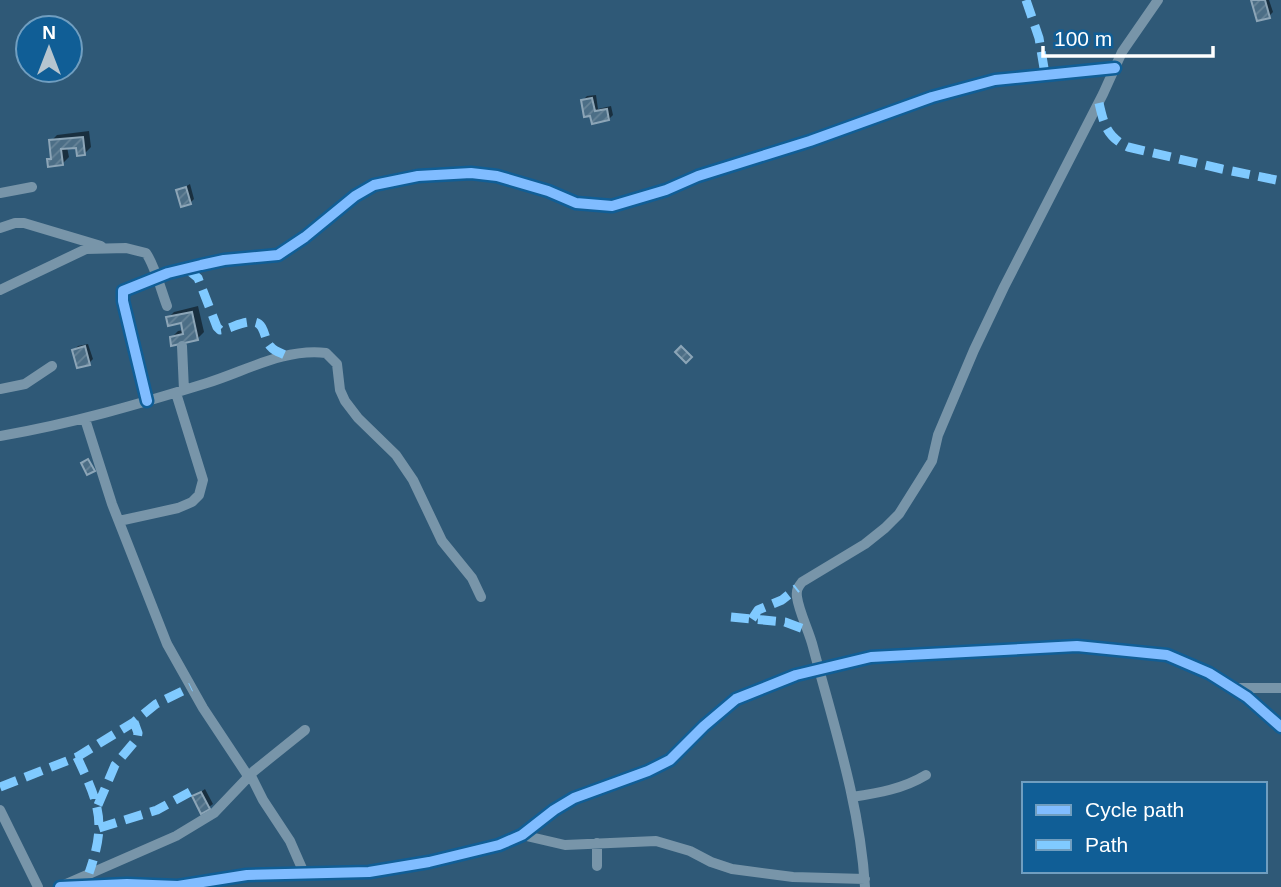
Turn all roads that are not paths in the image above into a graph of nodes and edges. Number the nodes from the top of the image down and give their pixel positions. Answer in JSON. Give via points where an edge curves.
{"nodes":[{"id":1,"x":1158,"y":0,"type":"edge"},
{"id":2,"x":1115,"y":68,"type":"junction"},
{"id":3,"x":32,"y":187,"type":"dead end"},
{"id":4,"x":0,"y":193,"type":"edge"},
{"id":5,"x":0,"y":228,"type":"edge"},
{"id":6,"x":107,"y":248,"type":"junction"},
{"id":7,"x":156,"y":279,"type":"junction"},
{"id":8,"x":0,"y":290,"type":"edge"},
{"id":9,"x":167,"y":306,"type":"dead end"},
{"id":10,"x":182,"y":346,"type":"dead end"},
{"id":11,"x":52,"y":366,"type":"dead end"},
{"id":12,"x":0,"y":389,"type":"edge"},
{"id":13,"x":180,"y":391,"type":"junction"},
{"id":14,"x":147,"y":401,"type":"junction"},
{"id":15,"x":85,"y":419,"type":"junction"},
{"id":16,"x":0,"y":436,"type":"edge"},
{"id":17,"x":119,"y":521,"type":"junction"},
{"id":18,"x":481,"y":597,"type":"dead end"},
{"id":19,"x":819,"y":669,"type":"junction"},
{"id":20,"x":1234,"y":688,"type":"junction"},
{"id":21,"x":1281,"y":688,"type":"edge"},
{"id":22,"x":1281,"y":727,"type":"edge"},
{"id":23,"x":305,"y":730,"type":"dead end"},
{"id":24,"x":249,"y":775,"type":"junction"},
{"id":25,"x":926,"y":775,"type":"dead end"},
{"id":26,"x":852,"y":797,"type":"junction"},
{"id":27,"x":0,"y":810,"type":"edge"},
{"id":28,"x":522,"y":835,"type":"junction"},
{"id":29,"x":597,"y":843,"type":"junction"},
{"id":30,"x":597,"y":866,"type":"dead end"},
{"id":31,"x":304,"y":873,"type":"junction"},
{"id":32,"x":232,"y":877,"type":"junction"},
{"id":33,"x":865,"y":883,"type":"edge"},
{"id":34,"x":37,"y":887,"type":"edge"},
{"id":35,"x":58,"y":887,"type":"edge"},
{"id":36,"x":178,"y":887,"type":"edge"},
{"id":37,"x":244,"y":887,"type":"edge"}],
"edges":[{"from":1,"to":2,"type":"street"},
{"from":2,"to":7,"type":"street","via":[[995,80],[957,90],[612,206],[576,203],[497,176],[418,176],[374,186],[355,196],[278,255],[224,260]]},
{"from":2,"to":19,"type":"street","via":[[974,351],[932,461],[915,489],[885,528],[797,589]]},
{"from":3,"to":4,"type":"street"},
{"from":5,"to":6,"type":"street","via":[[24,223]]},
{"from":6,"to":7,"type":"street","via":[[146,253]]},
{"from":6,"to":8,"type":"street","via":[[86,249]]},
{"from":7,"to":9,"type":"street"},
{"from":7,"to":14,"type":"street","via":[[126,288],[122,295]]},
{"from":10,"to":13,"type":"street"},
{"from":11,"to":12,"type":"street","via":[[25,384]]},
{"from":13,"to":14,"type":"street"},
{"from":13,"to":17,"type":"street","via":[[203,480],[199,495],[178,508]]},
{"from":13,"to":18,"type":"street","via":[[288,354],[326,353],[337,364],[345,401],[401,464],[442,541]]},
{"from":14,"to":15,"type":"street"},
{"from":15,"to":16,"type":"street"},
{"from":15,"to":17,"type":"street"},
{"from":17,"to":24,"type":"street","via":[[167,644],[202,708]]},
{"from":19,"to":20,"type":"street","via":[[884,656],[1077,646],[1167,655]]},
{"from":19,"to":26,"type":"street"},
{"from":19,"to":28,"type":"street","via":[[736,699],[670,760],[574,798]]},
{"from":20,"to":21,"type":"street"},
{"from":20,"to":22,"type":"street"},
{"from":23,"to":24,"type":"street"},
{"from":24,"to":31,"type":"street"},
{"from":24,"to":35,"type":"street","via":[[214,813],[187,829]]},
{"from":25,"to":26,"type":"street","via":[[887,792]]},
{"from":26,"to":33,"type":"street"},
{"from":27,"to":34,"type":"street"},
{"from":28,"to":29,"type":"street","via":[[565,845]]},
{"from":28,"to":31,"type":"street","via":[[499,845],[369,873]]},
{"from":29,"to":30,"type":"street"},
{"from":29,"to":33,"type":"street","via":[[656,841],[732,869]]},
{"from":31,"to":32,"type":"street"},
{"from":32,"to":36,"type":"street"},
{"from":32,"to":37,"type":"street"},
{"from":34,"to":35,"type":"street"},
{"from":35,"to":36,"type":"street"}]}
